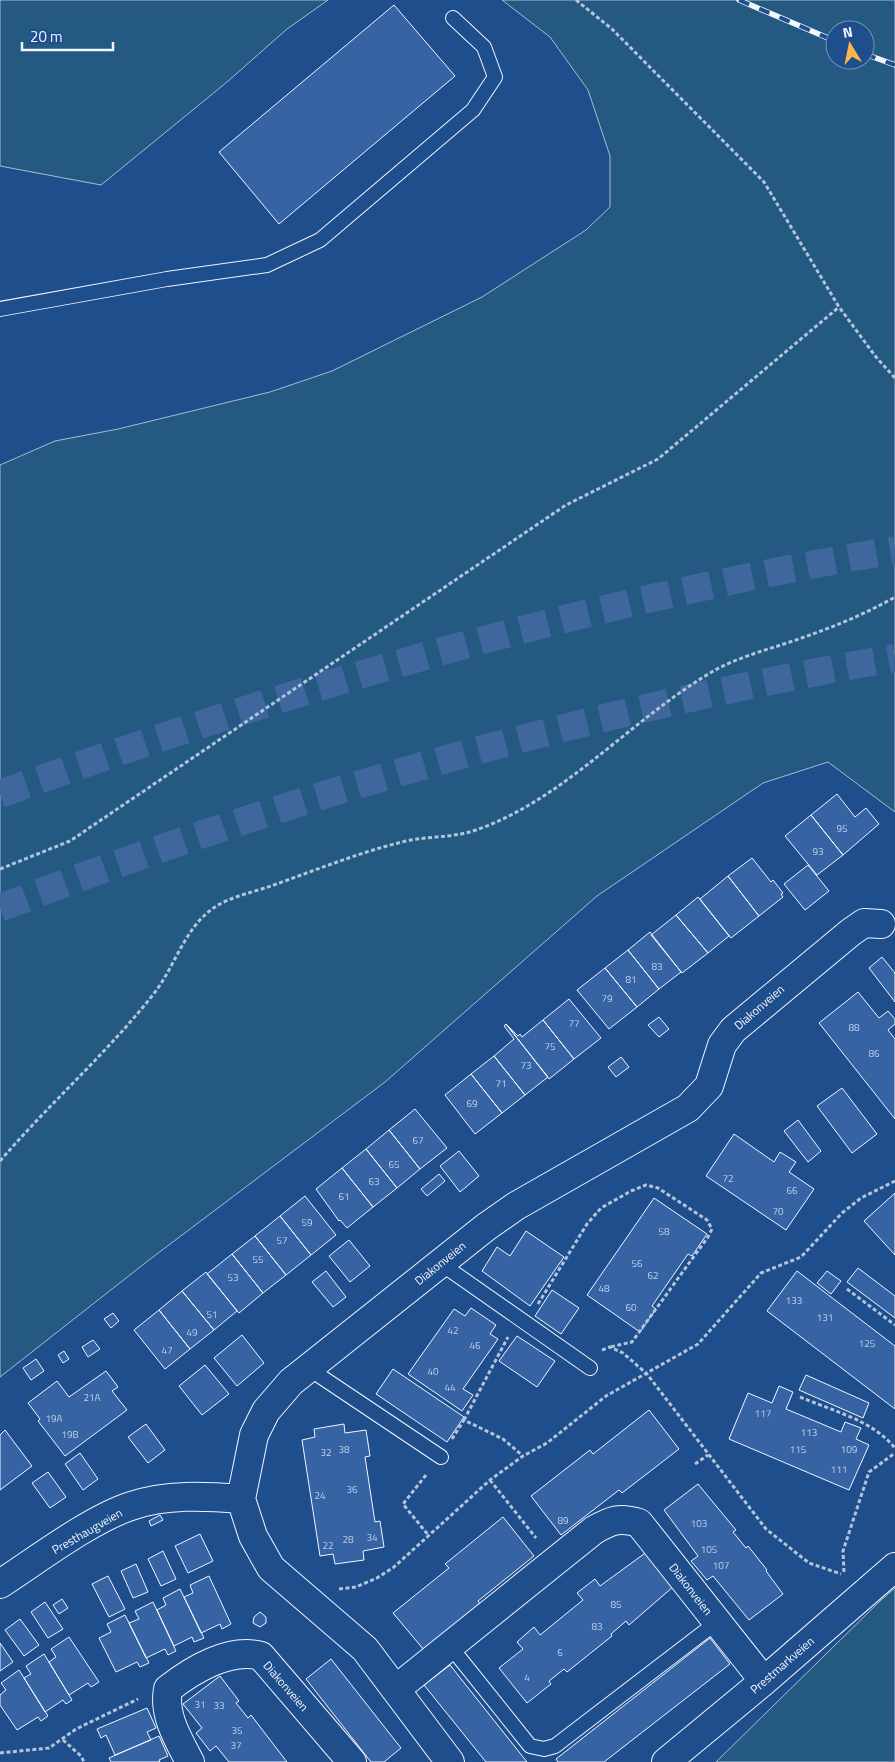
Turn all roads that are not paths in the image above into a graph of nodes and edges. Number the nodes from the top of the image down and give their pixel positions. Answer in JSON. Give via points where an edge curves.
{"nodes":[{"id":1,"x":453,"y":18,"type":"dead end"},
{"id":2,"x":0,"y":308,"type":"edge"},
{"id":3,"x":881,"y":924,"type":"dead end"},
{"id":4,"x":440,"y":1263,"type":"junction"},
{"id":5,"x":308,"y":1368,"type":"junction"},
{"id":6,"x":590,"y":1368,"type":"dead end"},
{"id":7,"x":440,"y":1457,"type":"road end"},
{"id":8,"x":241,"y":1499,"type":"junction"},
{"id":9,"x":895,"y":1566,"type":"edge"},
{"id":10,"x":0,"y":1584,"type":"edge"},
{"id":11,"x":717,"y":1622,"type":"junction"},
{"id":12,"x":450,"y":1646,"type":"junction"},
{"id":13,"x":764,"y":1681,"type":"junction"},
{"id":14,"x":396,"y":1689,"type":"junction"},
{"id":15,"x":444,"y":1760,"type":"edge"},
{"id":16,"x":190,"y":1762,"type":"edge"},
{"id":17,"x":352,"y":1762,"type":"edge"},
{"id":18,"x":666,"y":1762,"type":"edge"}],
"edges":[{"from":1,"to":2,"type":"lane","via":[[484,47],[495,77],[472,110],[320,240],[267,265]]},
{"from":3,"to":4,"type":"street","name":"Diakonveien","via":[[864,923],[851,932],[733,1030],[722,1045],[709,1086],[688,1108],[516,1206]]},
{"from":4,"to":5,"type":"street","name":"Diakonveien"},
{"from":4,"to":6,"type":"lane"},
{"from":5,"to":7,"type":"lane"},
{"from":5,"to":8,"type":"street","name":"Diakonveien","via":[[266,1411],[254,1435]]},
{"from":8,"to":10,"type":"street","name":"Presthaugveien","via":[[168,1498],[131,1506],[102,1520]]},
{"from":8,"to":14,"type":"street","name":"Diakonveien","via":[[253,1536],[271,1568],[365,1649]]},
{"from":9,"to":13,"type":"street","name":"Prestmarkveien"},
{"from":11,"to":12,"type":"lane","via":[[555,1746],[544,1750],[530,1746]]},
{"from":11,"to":12,"type":"street","name":"Diakonveien","via":[[639,1523],[623,1518],[594,1530]]},
{"from":11,"to":13,"type":"street","name":"Diakonveien"},
{"from":12,"to":14,"type":"street","name":"Diakonveien"},
{"from":13,"to":18,"type":"street","name":"Prestmarkveien"},
{"from":14,"to":15,"type":"street","name":"Diakonveien"},
{"from":16,"to":17,"type":"street","name":"Diakonveien","via":[[172,1723],[166,1703],[168,1689],[182,1678],[233,1655],[249,1653],[260,1656]]}]}
